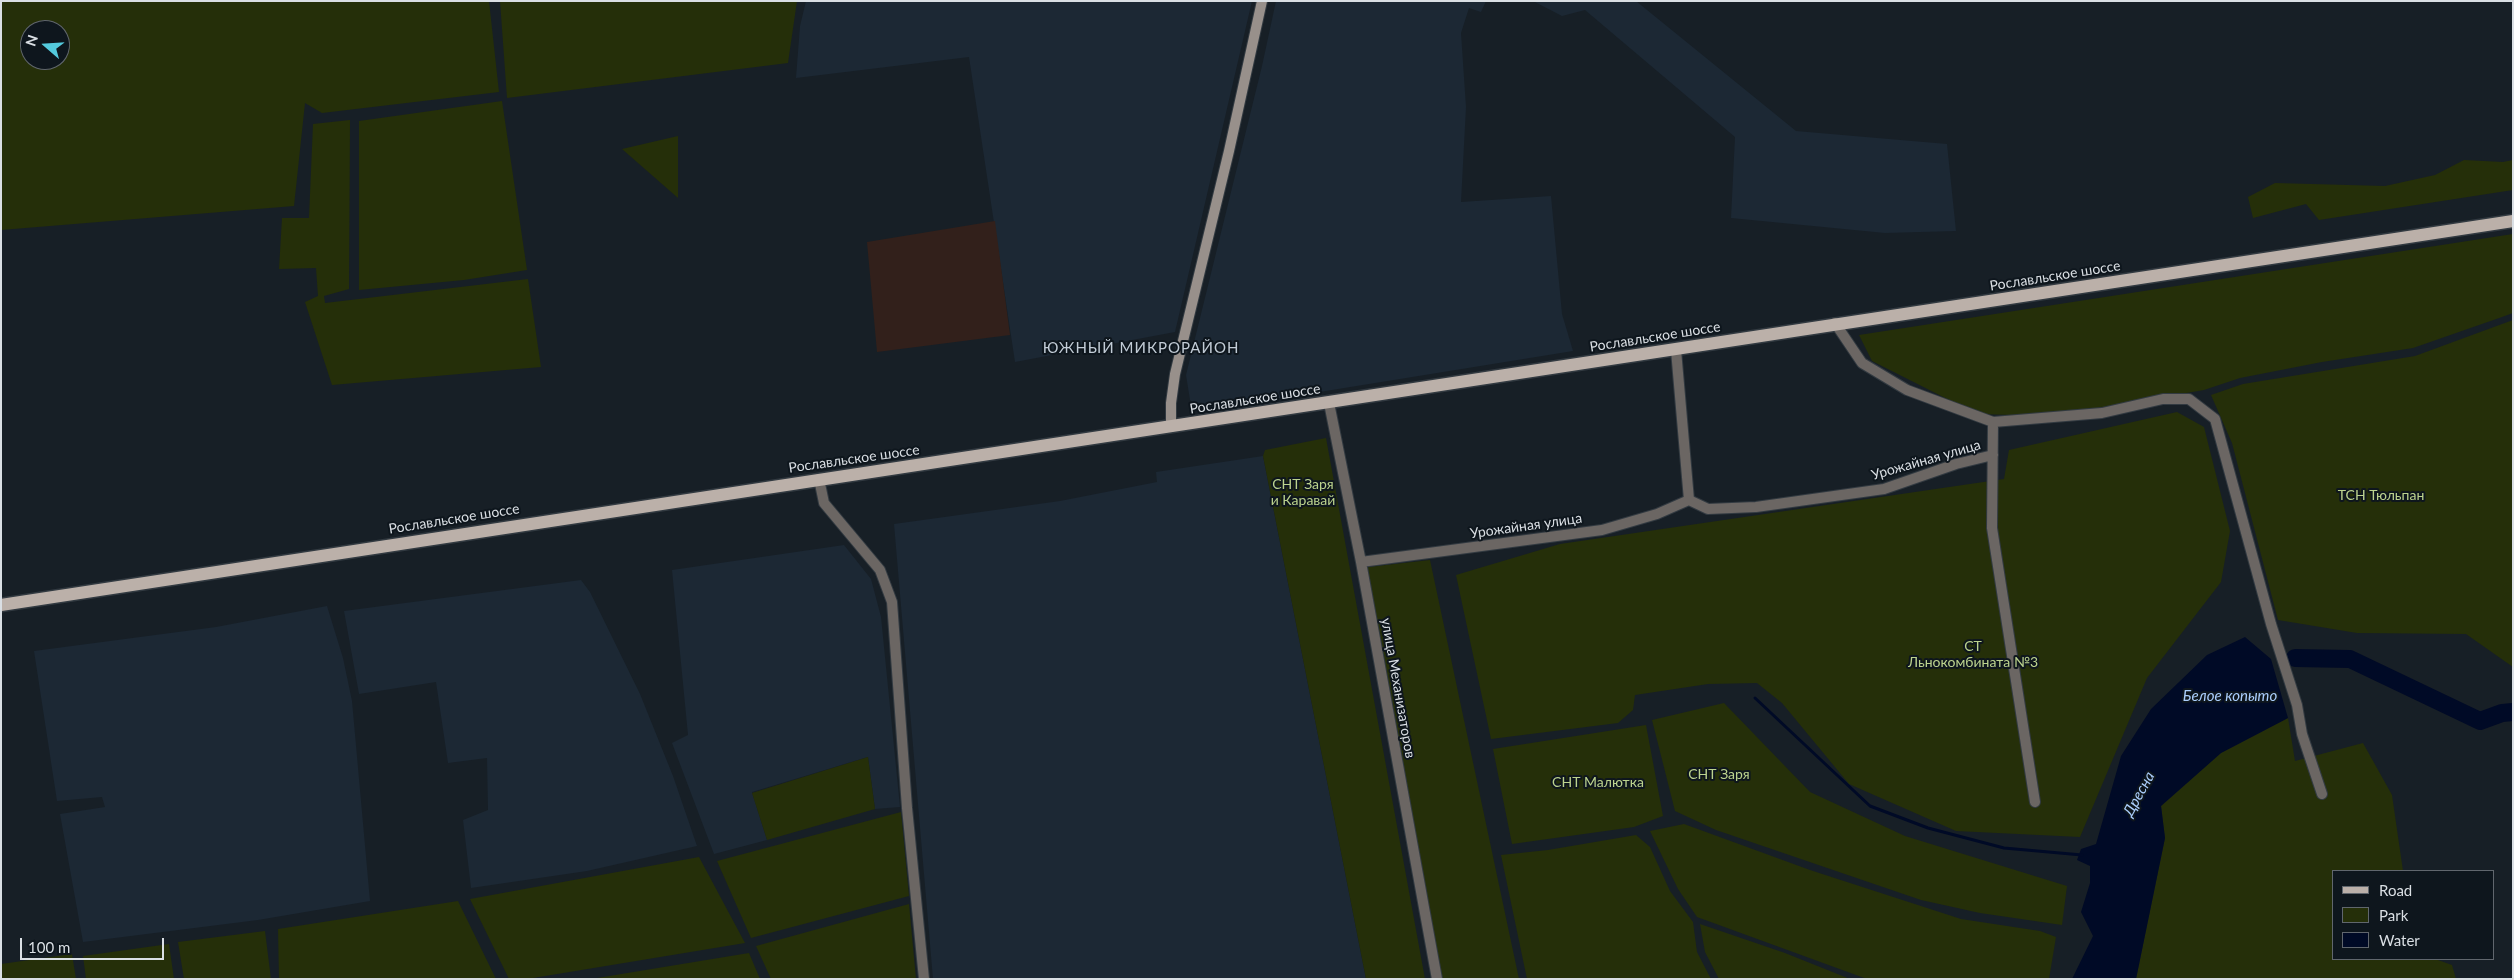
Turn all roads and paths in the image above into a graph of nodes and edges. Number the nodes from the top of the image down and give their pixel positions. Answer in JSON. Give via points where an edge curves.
{"nodes":[{"id":1,"x":1262,"y":1,"type":"edge"},
{"id":2,"x":2513,"y":221,"type":"edge"},
{"id":3,"x":1835,"y":323,"type":"junction"},
{"id":4,"x":1676,"y":350,"type":"junction"},
{"id":5,"x":1329,"y":403,"type":"junction"},
{"id":6,"x":1993,"y":422,"type":"junction"},
{"id":7,"x":1171,"y":428,"type":"junction"},
{"id":8,"x":1993,"y":455,"type":"junction"},
{"id":9,"x":819,"y":479,"type":"junction"},
{"id":10,"x":1689,"y":500,"type":"junction"},
{"id":11,"x":1361,"y":562,"type":"junction"},
{"id":12,"x":1,"y":604,"type":"edge"},
{"id":13,"x":2322,"y":794,"type":"dead end"},
{"id":14,"x":2035,"y":802,"type":"dead end"},
{"id":15,"x":924,"y":979,"type":"edge"},
{"id":16,"x":1437,"y":979,"type":"edge"}],
"edges":[{"from":1,"to":7,"type":"street","via":[[1175,374]]},
{"from":2,"to":3,"type":"main road","name":"Рославльское шоссе"},
{"from":3,"to":4,"type":"main road","name":"Рославльское шоссе"},
{"from":3,"to":6,"type":"street","via":[[1862,363],[1907,390]]},
{"from":4,"to":5,"type":"main road","name":"Рославльское шоссе"},
{"from":4,"to":10,"type":"street"},
{"from":5,"to":7,"type":"main road","name":"Рославльское шоссе"},
{"from":5,"to":11,"type":"street","name":"улица Механизаторов"},
{"from":6,"to":8,"type":"street"},
{"from":6,"to":13,"type":"street","via":[[2102,413],[2163,399],[2189,399],[2215,419],[2271,624],[2297,705],[2302,734]]},
{"from":7,"to":9,"type":"main road","name":"Рославльское шоссе"},
{"from":8,"to":10,"type":"street","name":"Урожайная улица","via":[[1884,489],[1718,509],[1708,509]]},
{"from":8,"to":14,"type":"street","via":[[1992,528]]},
{"from":9,"to":12,"type":"main road","name":"Рославльское шоссе"},
{"from":9,"to":15,"type":"street","via":[[824,503],[880,570],[892,602]]},
{"from":10,"to":11,"type":"street","name":"Урожайная улица","via":[[1658,514],[1602,530]]},
{"from":11,"to":16,"type":"street","name":"улица Механизаторов"}]}
